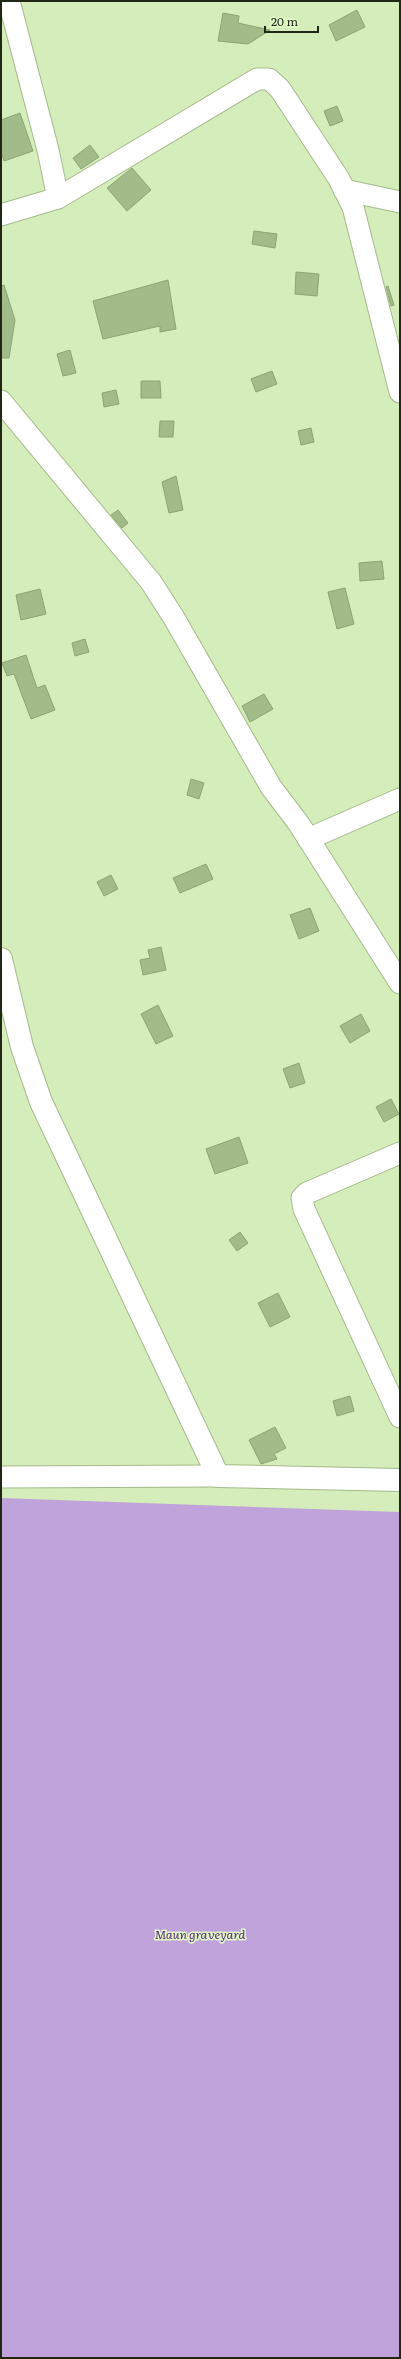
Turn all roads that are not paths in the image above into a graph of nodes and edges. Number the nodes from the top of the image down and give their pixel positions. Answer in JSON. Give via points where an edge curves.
{"nodes":[{"id":1,"x":9,"y":1,"type":"edge"},
{"id":2,"x":344,"y":190,"type":"junction"},
{"id":3,"x":58,"y":198,"type":"junction"},
{"id":4,"x":400,"y":202,"type":"edge"},
{"id":5,"x":1,"y":215,"type":"edge"},
{"id":6,"x":400,"y":392,"type":"edge"},
{"id":7,"x":1,"y":400,"type":"edge"},
{"id":8,"x":400,"y":799,"type":"edge"},
{"id":9,"x":308,"y":839,"type":"junction"},
{"id":10,"x":1,"y":959,"type":"edge"},
{"id":11,"x":400,"y":983,"type":"edge"},
{"id":12,"x":400,"y":1153,"type":"edge"},
{"id":13,"x":400,"y":1417,"type":"edge"},
{"id":14,"x":218,"y":1476,"type":"junction"},
{"id":15,"x":1,"y":1477,"type":"edge"},
{"id":16,"x":400,"y":1480,"type":"edge"}],
"edges":[{"from":1,"to":3,"type":"street"},
{"from":2,"to":3,"type":"street","via":[[280,89],[269,79],[256,79]]},
{"from":2,"to":4,"type":"street"},
{"from":2,"to":6,"type":"street","via":[[353,207]]},
{"from":3,"to":5,"type":"street"},
{"from":7,"to":9,"type":"street","via":[[151,582],[270,787]]},
{"from":8,"to":9,"type":"street"},
{"from":9,"to":11,"type":"street"},
{"from":10,"to":14,"type":"street","via":[[22,1047],[41,1102]]},
{"from":12,"to":13,"type":"street","via":[[307,1193],[302,1198],[304,1209]]},
{"from":14,"to":15,"type":"street"},
{"from":14,"to":16,"type":"street"}]}
